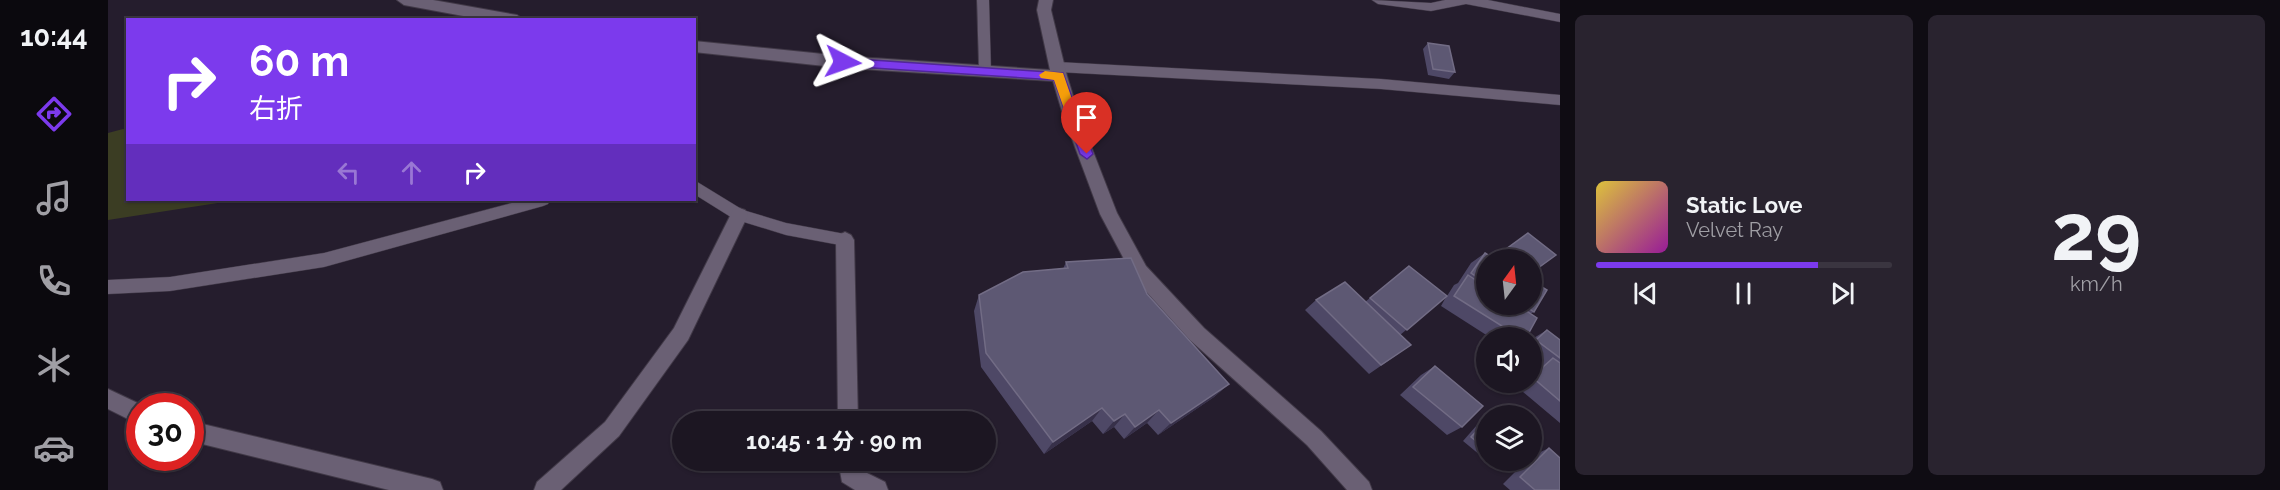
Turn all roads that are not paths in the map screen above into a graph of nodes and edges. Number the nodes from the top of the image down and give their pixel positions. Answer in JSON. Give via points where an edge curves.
{"nodes":[{"id":1,"x":404,"y":0,"type":"edge"},
{"id":2,"x":505,"y":0,"type":"edge"},
{"id":3,"x":983,"y":0,"type":"edge"},
{"id":4,"x":1046,"y":0,"type":"edge"},
{"id":5,"x":1378,"y":0,"type":"edge"},
{"id":6,"x":1466,"y":0,"type":"edge"},
{"id":7,"x":495,"y":16,"type":"junction"},
{"id":8,"x":506,"y":18,"type":"edge"},
{"id":9,"x":1560,"y":18,"type":"edge"},
{"id":10,"x":696,"y":46,"type":"edge"},
{"id":11,"x":985,"y":71,"type":"junction"},
{"id":12,"x":1058,"y":72,"type":"junction"},
{"id":13,"x":1560,"y":100,"type":"edge"},
{"id":14,"x":696,"y":187,"type":"edge"},
{"id":15,"x":539,"y":201,"type":"edge"},
{"id":16,"x":739,"y":215,"type":"junction"},
{"id":17,"x":845,"y":240,"type":"joint"},
{"id":18,"x":108,"y":287,"type":"edge"},
{"id":19,"x":108,"y":399,"type":"edge"},
{"id":20,"x":126,"y":408,"type":"edge"},
{"id":21,"x":848,"y":411,"type":"edge"},
{"id":22,"x":204,"y":434,"type":"edge"},
{"id":23,"x":849,"y":471,"type":"edge"},
{"id":24,"x":432,"y":490,"type":"edge"},
{"id":25,"x":545,"y":490,"type":"edge"},
{"id":26,"x":877,"y":490,"type":"edge"},
{"id":27,"x":1361,"y":490,"type":"edge"}],
"edges":[{"from":1,"to":7,"type":"street"},
{"from":2,"to":7,"type":"street"},
{"from":3,"to":11,"type":"lane"},
{"from":4,"to":12,"type":"street","via":[[1044,10]]},
{"from":5,"to":6,"type":"lane","via":[[1431,7]]},
{"from":6,"to":9,"type":"lane"},
{"from":7,"to":8,"type":"street"},
{"from":10,"to":11,"type":"street","via":[[843,62]]},
{"from":11,"to":12,"type":"street"},
{"from":12,"to":13,"type":"lane","via":[[1381,84]]},
{"from":12,"to":27,"type":"street","via":[[1109,214],[1140,272],[1197,334],[1314,438]]},
{"from":14,"to":16,"type":"lane"},
{"from":15,"to":18,"type":"lane","via":[[324,260],[170,285]]},
{"from":16,"to":17,"type":"lane"},
{"from":16,"to":25,"type":"street","via":[[681,334],[612,429]]},
{"from":17,"to":21,"type":"street"},
{"from":19,"to":20,"type":"street"},
{"from":22,"to":24,"type":"street"},
{"from":23,"to":26,"type":"street","via":[[849,475]]}]}
